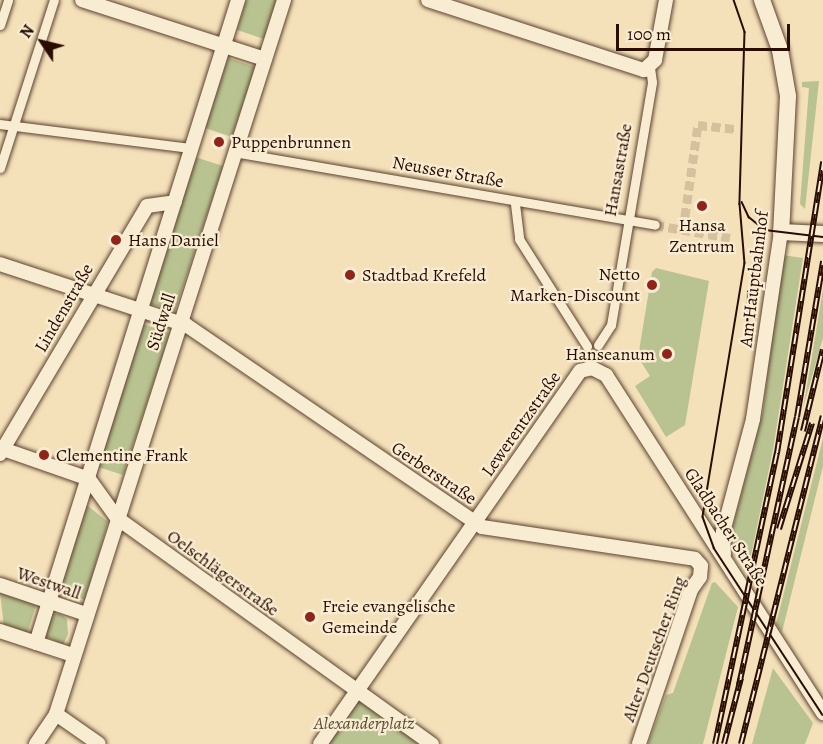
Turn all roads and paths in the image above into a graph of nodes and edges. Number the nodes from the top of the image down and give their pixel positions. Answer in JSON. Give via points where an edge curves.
{"nodes":[{"id":1,"x":8,"y":0,"type":"edge"},
{"id":2,"x":54,"y":0,"type":"edge"},
{"id":3,"x":82,"y":0,"type":"edge"},
{"id":4,"x":238,"y":0,"type":"edge"},
{"id":5,"x":284,"y":0,"type":"edge"},
{"id":6,"x":428,"y":0,"type":"edge"},
{"id":7,"x":666,"y":0,"type":"edge"},
{"id":8,"x":762,"y":0,"type":"edge"},
{"id":9,"x":101,"y":3,"type":"edge"},
{"id":10,"x":0,"y":25,"type":"edge"},
{"id":11,"x":224,"y":45,"type":"junction"},
{"id":12,"x":265,"y":59,"type":"junction"},
{"id":13,"x":650,"y":68,"type":"junction"},
{"id":14,"x":0,"y":124,"type":"edge"},
{"id":15,"x":13,"y":127,"type":"junction"},
{"id":16,"x":192,"y":148,"type":"junction"},
{"id":17,"x":234,"y":152,"type":"junction"},
{"id":18,"x":0,"y":168,"type":"edge"},
{"id":19,"x":175,"y":202,"type":"junction"},
{"id":20,"x":515,"y":204,"type":"junction"},
{"id":21,"x":628,"y":222,"type":"junction"},
{"id":22,"x":655,"y":225,"type":"tunnel mouth"},
{"id":23,"x":781,"y":232,"type":"junction"},
{"id":24,"x":823,"y":234,"type":"edge"},
{"id":25,"x":0,"y":264,"type":"edge"},
{"id":26,"x":93,"y":294,"type":"junction"},
{"id":27,"x":140,"y":309,"type":"junction"},
{"id":28,"x":179,"y":322,"type":"junction"},
{"id":29,"x":598,"y":345,"type":"dead end"},
{"id":30,"x":587,"y":346,"type":"dead end"},
{"id":31,"x":591,"y":368,"type":"joint"},
{"id":32,"x":1,"y":450,"type":"edge"},
{"id":33,"x":89,"y":479,"type":"junction"},
{"id":34,"x":117,"y":518,"type":"junction"},
{"id":35,"x":474,"y":522,"type":"junction"},
{"id":36,"x":726,"y":562,"type":"junction"},
{"id":37,"x":700,"y":566,"type":"joint"},
{"id":38,"x":0,"y":585,"type":"edge"},
{"id":39,"x":49,"y":602,"type":"junction"},
{"id":40,"x":86,"y":614,"type":"junction"},
{"id":41,"x":0,"y":631,"type":"edge"},
{"id":42,"x":36,"y":643,"type":"junction"},
{"id":43,"x":74,"y":655,"type":"junction"},
{"id":44,"x":356,"y":692,"type":"junction"},
{"id":45,"x":823,"y":713,"type":"edge"},
{"id":46,"x":56,"y":714,"type":"junction"},
{"id":47,"x":36,"y":744,"type":"edge"},
{"id":48,"x":99,"y":744,"type":"edge"},
{"id":49,"x":320,"y":744,"type":"edge"},
{"id":50,"x":432,"y":744,"type":"edge"},
{"id":51,"x":639,"y":744,"type":"edge"}],
"edges":[{"from":1,"to":10,"type":"street"},
{"from":2,"to":15,"type":"street"},
{"from":3,"to":9,"type":"street"},
{"from":4,"to":11,"type":"street","name":"Südwall"},
{"from":5,"to":12,"type":"street","name":"Südwall"},
{"from":6,"to":13,"type":"street","via":[[638,69]]},
{"from":7,"to":13,"type":"street","name":"Hansastraße"},
{"from":8,"to":23,"type":"street","name":"Am Hauptbahnhof","via":[[780,50],[788,96]]},
{"from":9,"to":11,"type":"street"},
{"from":11,"to":12,"type":"street"},
{"from":11,"to":16,"type":"street","name":"Südwall"},
{"from":12,"to":17,"type":"street","name":"Südwall"},
{"from":13,"to":21,"type":"street","name":"Hansastraße","via":[[652,82]]},
{"from":14,"to":15,"type":"street"},
{"from":15,"to":16,"type":"street"},
{"from":15,"to":18,"type":"street"},
{"from":16,"to":19,"type":"street","name":"Südwall"},
{"from":17,"to":20,"type":"street","name":"Neusser Straße"},
{"from":17,"to":28,"type":"street","name":"Südwall"},
{"from":19,"to":26,"type":"street","name":"Lindenstraße","via":[[147,206]]},
{"from":19,"to":27,"type":"street","name":"Südwall"},
{"from":20,"to":21,"type":"street","name":"Neusser Straße"},
{"from":20,"to":30,"type":"street","via":[[519,239]]},
{"from":21,"to":22,"type":"street","name":"Neusser Straße"},
{"from":21,"to":29,"type":"street","name":"Hansastraße","via":[[611,325]]},
{"from":23,"to":24,"type":"street"},
{"from":23,"to":36,"type":"street","name":"Am Hauptbahnhof","via":[[753,419],[723,532]]},
{"from":25,"to":26,"type":"street","name":"Gerberstraße"},
{"from":26,"to":27,"type":"street","name":"Gerberstraße"},
{"from":26,"to":32,"type":"street","name":"Lindenstraße"},
{"from":27,"to":28,"type":"street","name":"Gerberstraße"},
{"from":27,"to":33,"type":"street","name":"Südwall"},
{"from":28,"to":34,"type":"street","name":"Südwall"},
{"from":28,"to":35,"type":"street","name":"Gerberstraße"},
{"from":31,"to":35,"type":"street","name":"Lewerentzstraße","via":[[580,371]]},
{"from":31,"to":36,"type":"street","name":"Gladbacher Straße","via":[[606,375]]},
{"from":32,"to":33,"type":"street"},
{"from":33,"to":34,"type":"street","name":"Oelschlägerstraße"},
{"from":33,"to":39,"type":"street","name":"Südwall"},
{"from":34,"to":40,"type":"street","name":"Südwall"},
{"from":34,"to":44,"type":"street","name":"Oelschlägerstraße"},
{"from":35,"to":37,"type":"street","name":"Gerberstraße","via":[[498,532],[685,556]]},
{"from":35,"to":44,"type":"street","name":"Lewerentzstraße"},
{"from":36,"to":45,"type":"street","name":"Gladbacher Straße"},
{"from":37,"to":51,"type":"street","name":"Alter Deutscher Ring","via":[[700,577],[691,590]]},
{"from":38,"to":39,"type":"street","name":"Westwall"},
{"from":39,"to":40,"type":"street","name":"Westwall"},
{"from":39,"to":42,"type":"street","name":"Südwall"},
{"from":40,"to":43,"type":"street","name":"Südwall"},
{"from":41,"to":42,"type":"street"},
{"from":42,"to":43,"type":"street"},
{"from":43,"to":46,"type":"street","name":"Südwall"},
{"from":44,"to":49,"type":"street","name":"Lewerentzstraße"},
{"from":44,"to":50,"type":"street"},
{"from":46,"to":47,"type":"street","name":"Südwall"},
{"from":46,"to":48,"type":"street"}]}
